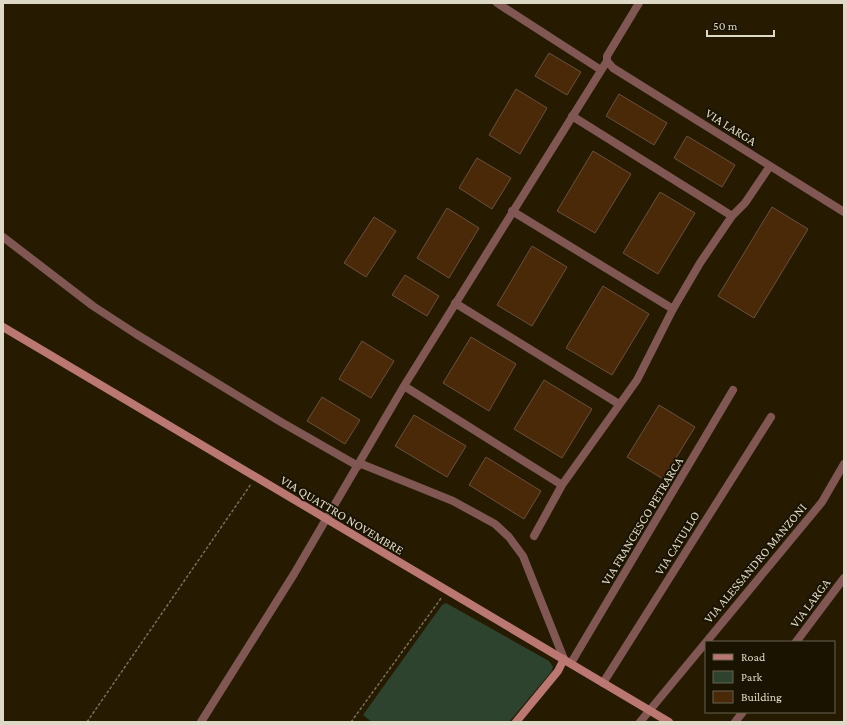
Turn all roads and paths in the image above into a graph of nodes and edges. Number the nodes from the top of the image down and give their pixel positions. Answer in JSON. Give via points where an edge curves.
{"nodes":[{"id":1,"x":497,"y":3,"type":"edge"},
{"id":2,"x":639,"y":3,"type":"edge"},
{"id":3,"x":607,"y":61,"type":"junction"},
{"id":4,"x":601,"y":70,"type":"junction"},
{"id":5,"x":572,"y":116,"type":"junction"},
{"id":6,"x":770,"y":166,"type":"junction"},
{"id":7,"x":512,"y":211,"type":"junction"},
{"id":8,"x":844,"y":212,"type":"edge"},
{"id":9,"x":732,"y":216,"type":"junction"},
{"id":10,"x":3,"y":237,"type":"edge"},
{"id":11,"x":455,"y":303,"type":"junction"},
{"id":12,"x":673,"y":309,"type":"junction"},
{"id":13,"x":3,"y":328,"type":"edge"},
{"id":14,"x":404,"y":386,"type":"junction"},
{"id":15,"x":733,"y":390,"type":"dead end"},
{"id":16,"x":619,"y":404,"type":"junction"},
{"id":17,"x":771,"y":417,"type":"dead end"},
{"id":18,"x":844,"y":464,"type":"edge"},
{"id":19,"x":359,"y":465,"type":"junction"},
{"id":20,"x":256,"y":478,"type":"junction"},
{"id":21,"x":562,"y":485,"type":"junction"},
{"id":22,"x":326,"y":519,"type":"junction"},
{"id":23,"x":534,"y":536,"type":"dead end"},
{"id":24,"x":844,"y":578,"type":"edge"},
{"id":25,"x":447,"y":591,"type":"junction"},
{"id":26,"x":707,"y":641,"type":"edge"},
{"id":27,"x":797,"y":641,"type":"edge"},
{"id":28,"x":705,"y":643,"type":"edge"},
{"id":29,"x":568,"y":662,"type":"junction"},
{"id":30,"x":603,"y":683,"type":"junction"},
{"id":31,"x":649,"y":711,"type":"junction"},
{"id":32,"x":742,"y":713,"type":"edge"},
{"id":33,"x":87,"y":722,"type":"edge"},
{"id":34,"x":201,"y":722,"type":"edge"},
{"id":35,"x":351,"y":722,"type":"edge"},
{"id":36,"x":516,"y":722,"type":"edge"},
{"id":37,"x":640,"y":722,"type":"edge"},
{"id":38,"x":669,"y":722,"type":"edge"},
{"id":39,"x":735,"y":722,"type":"edge"}],
"edges":[{"from":1,"to":4,"type":"street"},
{"from":2,"to":3,"type":"street","via":[[607,56]]},
{"from":3,"to":4,"type":"street"},
{"from":3,"to":6,"type":"street","name":"VIA LARGA","via":[[612,68]]},
{"from":4,"to":5,"type":"street"},
{"from":5,"to":7,"type":"street"},
{"from":5,"to":9,"type":"street"},
{"from":6,"to":8,"type":"street","name":"VIA LARGA"},
{"from":6,"to":9,"type":"street"},
{"from":7,"to":11,"type":"street"},
{"from":7,"to":12,"type":"street"},
{"from":9,"to":12,"type":"street"},
{"from":10,"to":19,"type":"street","via":[[93,306],[136,334],[281,422]]},
{"from":11,"to":14,"type":"street"},
{"from":11,"to":16,"type":"street"},
{"from":12,"to":16,"type":"street","via":[[637,380]]},
{"from":13,"to":20,"type":"street","name":"VIA QUATTRO NOVEMBRE"},
{"from":14,"to":19,"type":"street"},
{"from":14,"to":21,"type":"street"},
{"from":15,"to":29,"type":"street","name":"VIA FRANCESCO PETRARCA"},
{"from":16,"to":21,"type":"street"},
{"from":17,"to":30,"type":"street","name":"VIA CATULLO"},
{"from":18,"to":26,"type":"street","name":"VIA ALESSANDRO MANZONI","via":[[822,502]]},
{"from":19,"to":22,"type":"street"},
{"from":19,"to":29,"type":"street","via":[[453,501],[495,524],[509,537],[523,556]]},
{"from":20,"to":22,"type":"street","name":"VIA QUATTRO NOVEMBRE"},
{"from":20,"to":33,"type":"path"},
{"from":21,"to":23,"type":"street"},
{"from":22,"to":25,"type":"street","name":"VIA QUATTRO NOVEMBRE"},
{"from":22,"to":34,"type":"street"},
{"from":24,"to":27,"type":"street","name":"VIA LARGA"},
{"from":25,"to":29,"type":"street","name":"VIA QUATTRO NOVEMBRE"},
{"from":25,"to":35,"type":"path"},
{"from":28,"to":31,"type":"street","name":"VIA ALESSANDRO MANZONI"},
{"from":29,"to":30,"type":"street","name":"VIA QUATTRO NOVEMBRE"},
{"from":29,"to":36,"type":"street"},
{"from":30,"to":31,"type":"street","name":"VIA QUATTRO NOVEMBRE"},
{"from":31,"to":37,"type":"street","name":"VIA ALESSANDRO MANZONI"},
{"from":31,"to":38,"type":"street","name":"VIA QUATTRO NOVEMBRE"},
{"from":32,"to":39,"type":"street"}]}
